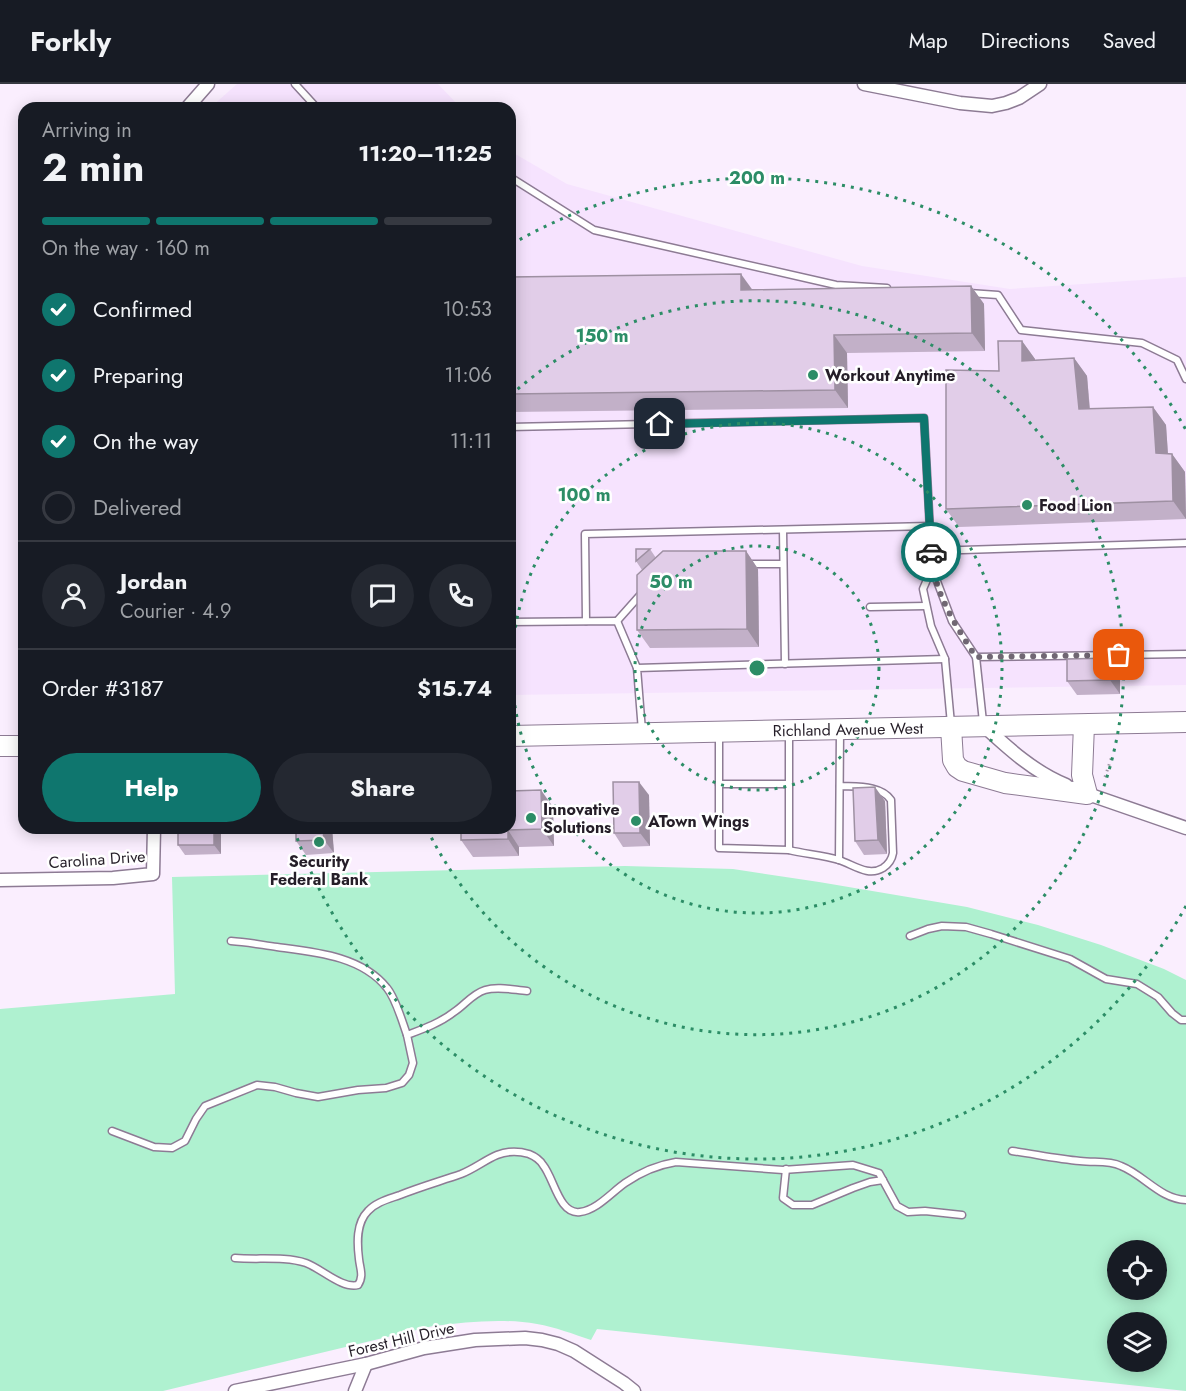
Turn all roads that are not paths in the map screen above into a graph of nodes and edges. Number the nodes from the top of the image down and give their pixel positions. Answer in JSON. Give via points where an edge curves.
{"nodes":[{"id":1,"x":208,"y":84,"type":"edge"},
{"id":2,"x":295,"y":84,"type":"edge"},
{"id":3,"x":864,"y":84,"type":"edge"},
{"id":4,"x":1040,"y":84,"type":"edge"},
{"id":5,"x":192,"y":102,"type":"edge"},
{"id":6,"x":312,"y":102,"type":"edge"},
{"id":7,"x":516,"y":181,"type":"edge"},
{"id":8,"x":899,"y":289,"type":"edge"},
{"id":9,"x":964,"y":293,"type":"edge"},
{"id":10,"x":1186,"y":379,"type":"edge"},
{"id":11,"x":516,"y":427,"type":"edge"},
{"id":12,"x":930,"y":526,"type":"junction"},
{"id":13,"x":783,"y":530,"type":"junction"},
{"id":14,"x":1186,"y":543,"type":"edge"},
{"id":15,"x":931,"y":550,"type":"junction"},
{"id":16,"x":740,"y":564,"type":"edge"},
{"id":17,"x":783,"y":564,"type":"junction"},
{"id":18,"x":932,"y":568,"type":"junction"},
{"id":19,"x":649,"y":586,"type":"edge"},
{"id":20,"x":926,"y":606,"type":"junction"},
{"id":21,"x":870,"y":607,"type":"dead end"},
{"id":22,"x":586,"y":621,"type":"junction"},
{"id":23,"x":617,"y":621,"type":"junction"},
{"id":24,"x":516,"y":622,"type":"edge"},
{"id":25,"x":1186,"y":654,"type":"edge"},
{"id":26,"x":976,"y":657,"type":"junction"},
{"id":27,"x":945,"y":659,"type":"junction"},
{"id":28,"x":785,"y":664,"type":"junction"},
{"id":29,"x":637,"y":668,"type":"junction"},
{"id":30,"x":1186,"y":722,"type":"edge"},
{"id":31,"x":1084,"y":725,"type":"junction"},
{"id":32,"x":984,"y":726,"type":"junction"},
{"id":33,"x":951,"y":727,"type":"junction"},
{"id":34,"x":840,"y":730,"type":"junction"},
{"id":35,"x":789,"y":731,"type":"junction"},
{"id":36,"x":719,"y":732,"type":"junction"},
{"id":37,"x":643,"y":735,"type":"junction"},
{"id":38,"x":516,"y":736,"type":"edge"},
{"id":39,"x":0,"y":746,"type":"edge"},
{"id":40,"x":18,"y":746,"type":"edge"},
{"id":41,"x":719,"y":784,"type":"junction"},
{"id":42,"x":789,"y":784,"type":"junction"},
{"id":43,"x":840,"y":786,"type":"junction"},
{"id":44,"x":1087,"y":794,"type":"junction"},
{"id":45,"x":1186,"y":828,"type":"edge"},
{"id":46,"x":154,"y":834,"type":"edge"},
{"id":47,"x":789,"y":850,"type":"junction"},
{"id":48,"x":839,"y":860,"type":"junction"},
{"id":49,"x":0,"y":880,"type":"edge"},
{"id":50,"x":910,"y":936,"type":"dead end"},
{"id":51,"x":231,"y":941,"type":"dead end"},
{"id":52,"x":527,"y":991,"type":"dead end"},
{"id":53,"x":1186,"y":1020,"type":"edge"},
{"id":54,"x":407,"y":1035,"type":"junction"},
{"id":55,"x":112,"y":1131,"type":"dead end"},
{"id":56,"x":1012,"y":1151,"type":"dead end"},
{"id":57,"x":786,"y":1169,"type":"junction"},
{"id":58,"x":883,"y":1180,"type":"junction"},
{"id":59,"x":1186,"y":1200,"type":"edge"},
{"id":60,"x":962,"y":1215,"type":"dead end"},
{"id":61,"x":235,"y":1258,"type":"dead end"},
{"id":62,"x":366,"y":1364,"type":"junction"},
{"id":63,"x":235,"y":1391,"type":"edge"},
{"id":64,"x":355,"y":1391,"type":"edge"},
{"id":65,"x":634,"y":1391,"type":"edge"}],
"edges":[{"from":1,"to":5,"type":"street"},
{"from":2,"to":6,"type":"lane"},
{"from":3,"to":4,"type":"street","via":[[992,106],[1019,98]]},
{"from":7,"to":8,"type":"lane","via":[[594,230],[836,285]]},
{"from":9,"to":10,"type":"lane","via":[[998,295],[1021,330],[1142,343],[1177,360]]},
{"from":11,"to":12,"type":"lane","via":[[924,418]]},
{"from":12,"to":13,"type":"lane"},
{"from":12,"to":15,"type":"lane"},
{"from":13,"to":17,"type":"lane"},
{"from":13,"to":22,"type":"lane","via":[[585,534]]},
{"from":14,"to":15,"type":"lane"},
{"from":15,"to":18,"type":"lane"},
{"from":16,"to":17,"type":"lane"},
{"from":17,"to":28,"type":"lane"},
{"from":18,"to":20,"type":"lane","via":[[922,589]]},
{"from":18,"to":26,"type":"lane","via":[[952,621]]},
{"from":19,"to":23,"type":"lane"},
{"from":20,"to":21,"type":"lane"},
{"from":20,"to":27,"type":"lane"},
{"from":22,"to":23,"type":"lane"},
{"from":22,"to":24,"type":"lane"},
{"from":23,"to":29,"type":"lane"},
{"from":25,"to":26,"type":"lane"},
{"from":26,"to":32,"type":"lane"},
{"from":27,"to":28,"type":"lane"},
{"from":27,"to":33,"type":"lane"},
{"from":28,"to":29,"type":"lane"},
{"from":29,"to":37,"type":"lane"},
{"from":30,"to":31,"type":"main road","name":"Richland Avenue West"},
{"from":31,"to":32,"type":"main road","name":"Richland Avenue West"},
{"from":31,"to":44,"type":"main road","via":[[1082,775]]},
{"from":32,"to":33,"type":"main road","name":"Richland Avenue West"},
{"from":32,"to":44,"type":"street","via":[[1037,770]]},
{"from":33,"to":34,"type":"main road","name":"Richland Avenue West"},
{"from":33,"to":44,"type":"main road","via":[[953,760],[963,771],[1005,783]]},
{"from":34,"to":35,"type":"main road","name":"Richland Avenue West"},
{"from":34,"to":43,"type":"lane"},
{"from":35,"to":36,"type":"main road","name":"Richland Avenue West"},
{"from":35,"to":42,"type":"lane"},
{"from":36,"to":37,"type":"main road","name":"Richland Avenue West"},
{"from":36,"to":41,"type":"lane"},
{"from":37,"to":38,"type":"main road","name":"Richland Avenue West"},
{"from":39,"to":40,"type":"main road"},
{"from":41,"to":42,"type":"lane"},
{"from":41,"to":47,"type":"lane","via":[[719,848]]},
{"from":42,"to":47,"type":"lane"},
{"from":43,"to":48,"type":"lane"},
{"from":43,"to":48,"type":"lane","via":[[886,793],[892,804],[893,853],[886,866],[876,871],[864,871]]},
{"from":44,"to":45,"type":"street"},
{"from":46,"to":49,"type":"street","name":"Carolina Drive","via":[[153,874]]},
{"from":47,"to":48,"type":"lane"},
{"from":50,"to":53,"type":"lane","via":[[942,926],[991,934],[1070,959],[1106,979],[1137,984]]},
{"from":51,"to":54,"type":"lane","via":[[303,950],[357,965],[389,989]]},
{"from":52,"to":54,"type":"lane","via":[[488,989],[477,993],[440,1022]]},
{"from":54,"to":55,"type":"lane","via":[[413,1063],[402,1083],[318,1097],[257,1085],[206,1106],[185,1141],[172,1148],[154,1147]]},
{"from":56,"to":59,"type":"lane","via":[[1122,1166],[1162,1192]]},
{"from":57,"to":58,"type":"lane","via":[[853,1165],[879,1173]]},
{"from":57,"to":58,"type":"lane","via":[[783,1198],[793,1205],[813,1205]]},
{"from":57,"to":61,"type":"lane","via":[[663,1164],[646,1170],[590,1209],[578,1213],[567,1209],[543,1164],[525,1153],[510,1152],[380,1202],[368,1211],[358,1234],[362,1273],[358,1285],[345,1285],[320,1269],[293,1260]]},
{"from":58,"to":60,"type":"lane","via":[[897,1206],[908,1212]]},
{"from":62,"to":63,"type":"street","name":"Forest Hill Drive"},
{"from":62,"to":64,"type":"street"},
{"from":62,"to":65,"type":"street","name":"Forest Hill Drive","via":[[424,1348],[525,1338],[574,1351]]}]}
